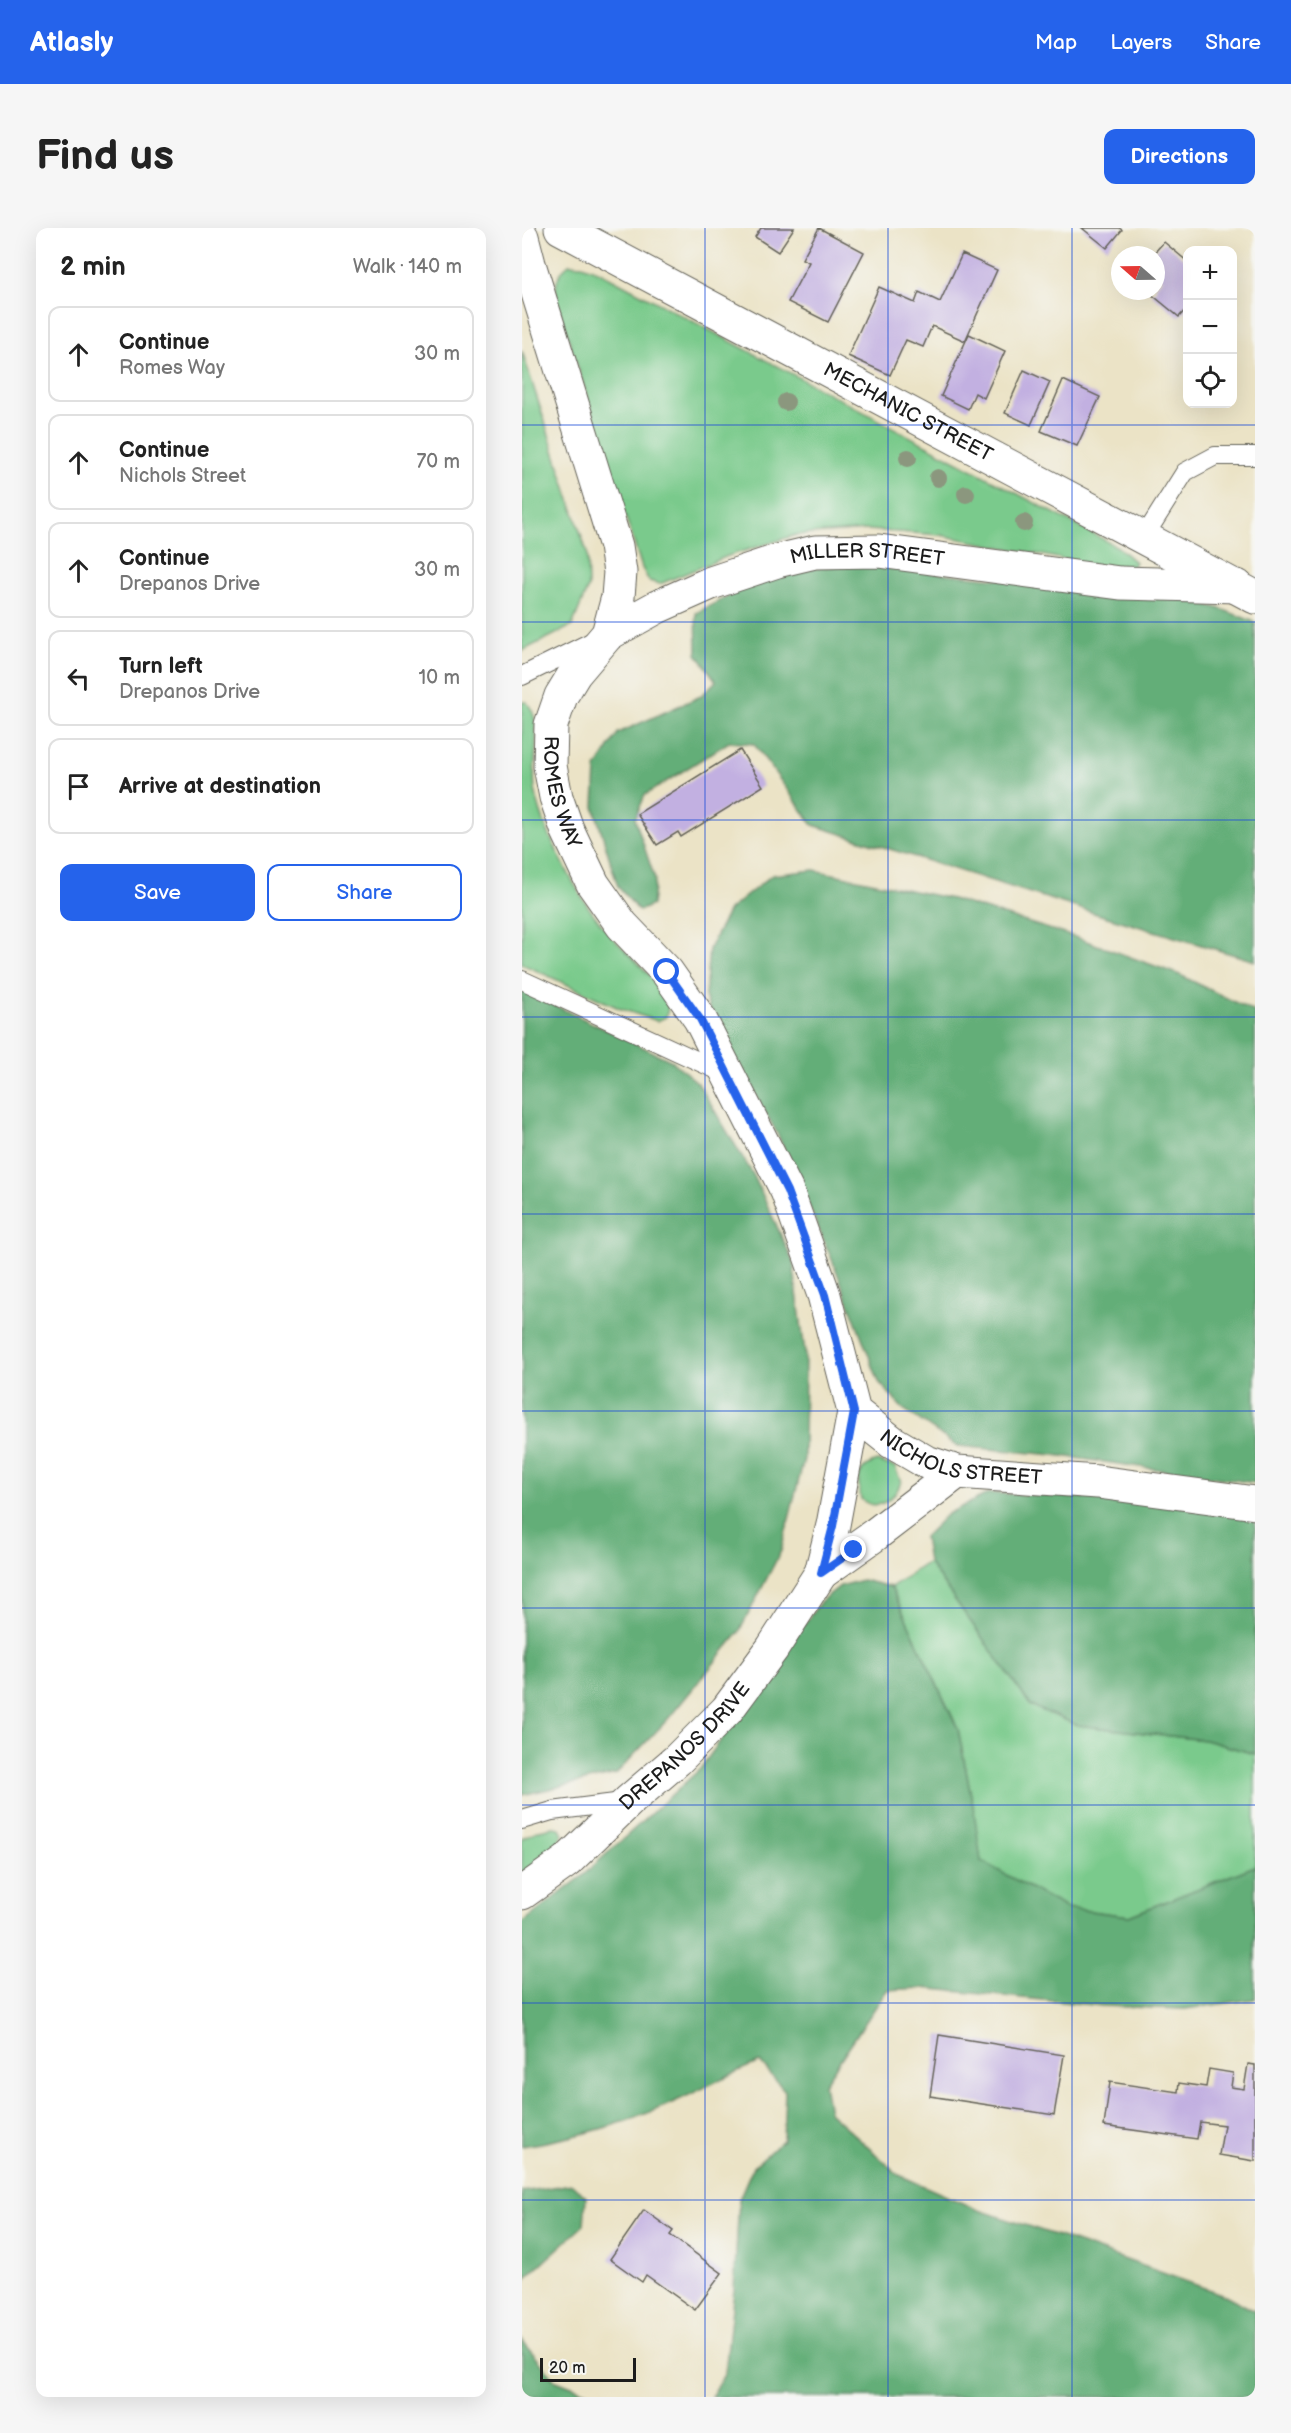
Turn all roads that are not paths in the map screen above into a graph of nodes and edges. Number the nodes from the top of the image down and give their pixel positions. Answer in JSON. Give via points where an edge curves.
{"nodes":[{"id":1,"x":561,"y":228,"type":"edge"},
{"id":2,"x":522,"y":237,"type":"edge"},
{"id":3,"x":1255,"y":456,"type":"edge"},
{"id":4,"x":1144,"y":537,"type":"junction"},
{"id":5,"x":1246,"y":591,"type":"edge"},
{"id":6,"x":608,"y":634,"type":"junction"},
{"id":7,"x":522,"y":676,"type":"edge"},
{"id":8,"x":522,"y":980,"type":"edge"},
{"id":9,"x":731,"y":1076,"type":"junction"},
{"id":10,"x":854,"y":1412,"type":"junction"},
{"id":11,"x":957,"y":1472,"type":"junction"},
{"id":12,"x":1255,"y":1503,"type":"edge"},
{"id":13,"x":821,"y":1573,"type":"junction"},
{"id":14,"x":629,"y":1801,"type":"junction"},
{"id":15,"x":522,"y":1820,"type":"edge"},
{"id":16,"x":522,"y":1893,"type":"edge"}],
"edges":[{"from":1,"to":4,"type":"street","name":"MECHANIC STREET"},
{"from":2,"to":6,"type":"street","name":"ROMES WAY","via":[[616,546],[618,597]]},
{"from":3,"to":4,"type":"lane","via":[[1215,456],[1185,472]]},
{"from":4,"to":5,"type":"street","name":"MECHANIC STREET"},
{"from":5,"to":6,"type":"street","name":"MILLER STREET","via":[[1120,583],[879,551],[815,552],[711,583]]},
{"from":6,"to":7,"type":"lane","name":"MILLER STREET"},
{"from":6,"to":9,"type":"street","name":"ROMES WAY","via":[[575,673],[561,696],[551,725],[550,766],[556,797],[593,884],[622,925],[678,986]]},
{"from":8,"to":9,"type":"lane"},
{"from":9,"to":10,"type":"street","via":[[787,1191],[810,1252],[825,1295]]},
{"from":10,"to":11,"type":"street","name":"NICHOLS STREET","via":[[926,1462]]},
{"from":10,"to":13,"type":"street","name":"DREPANOS DRIVE"},
{"from":11,"to":12,"type":"street","name":"NICHOLS STREET","via":[[1098,1482]]},
{"from":11,"to":13,"type":"street","name":"DREPANOS DRIVE"},
{"from":13,"to":14,"type":"street","name":"DREPANOS DRIVE","via":[[727,1710]]},
{"from":14,"to":15,"type":"lane","via":[[552,1811]]},
{"from":14,"to":16,"type":"street","name":"DREPANOS DRIVE","via":[[567,1861]]}]}
